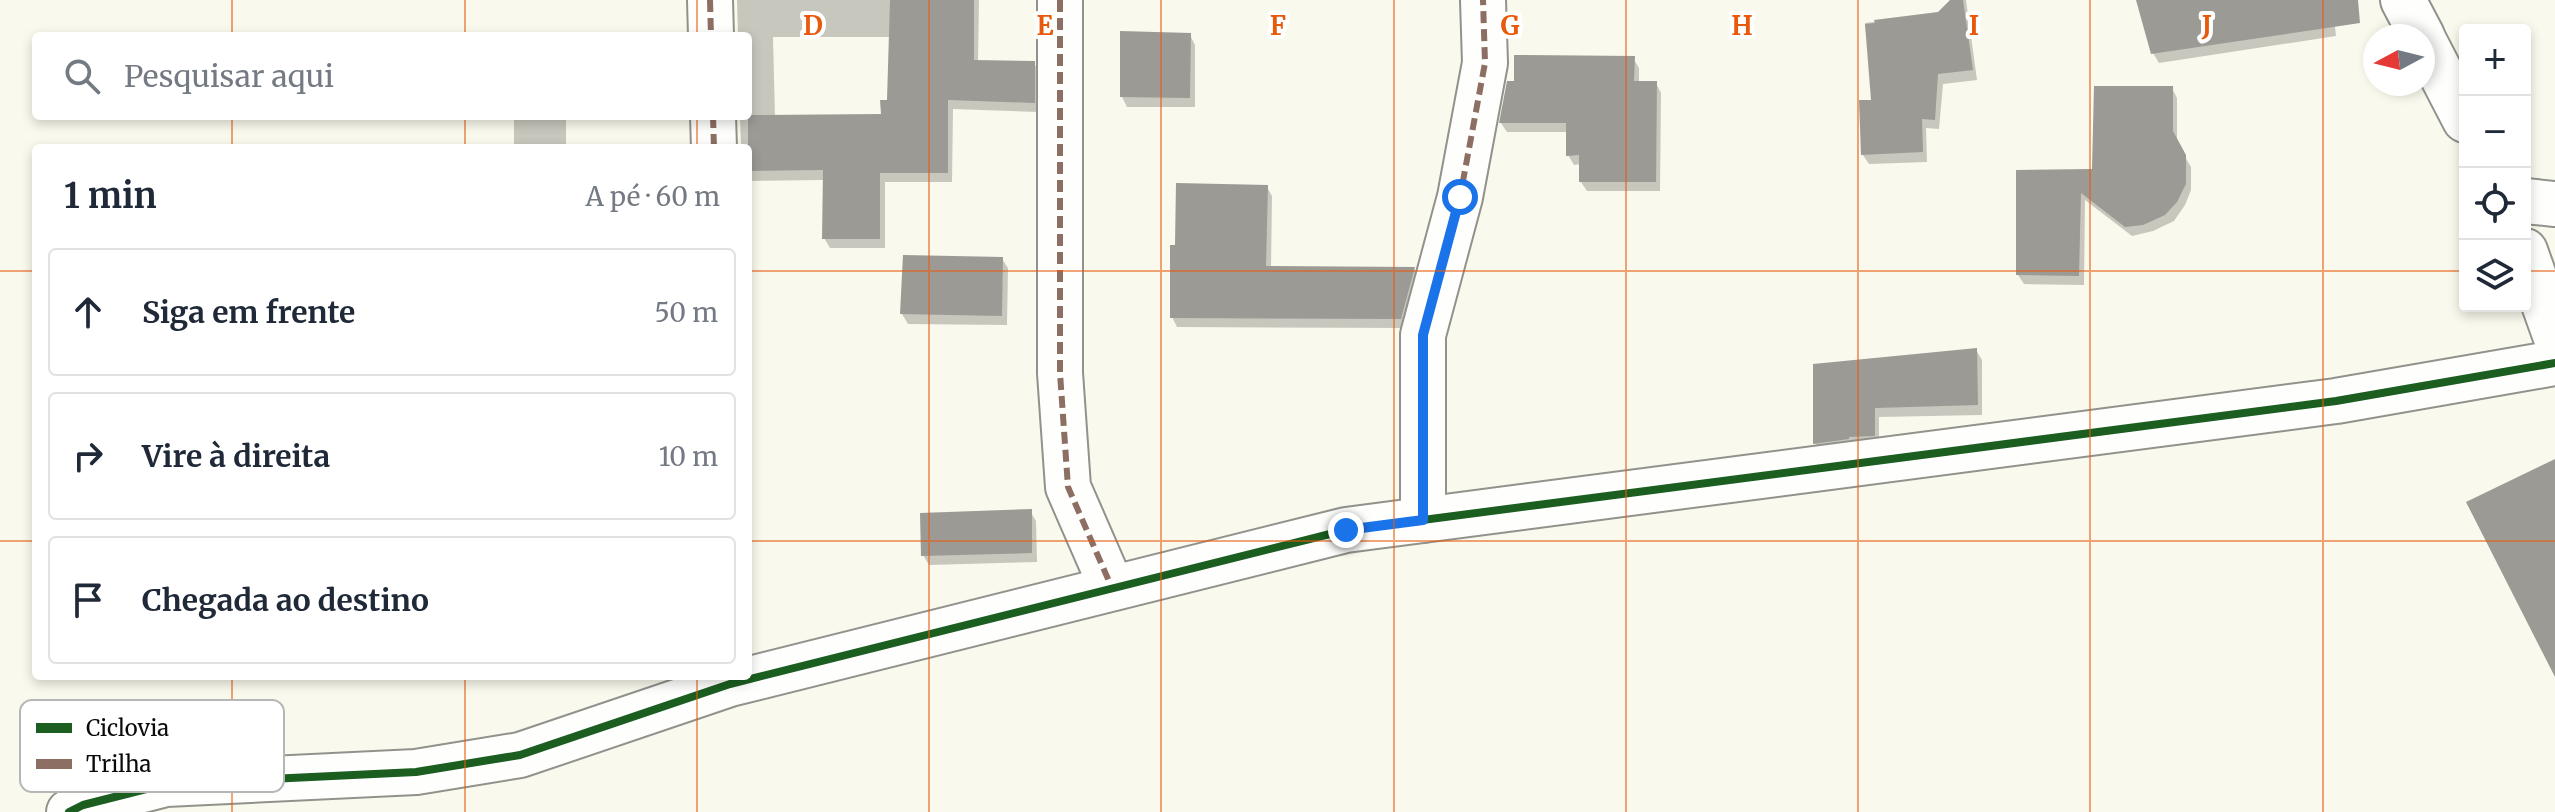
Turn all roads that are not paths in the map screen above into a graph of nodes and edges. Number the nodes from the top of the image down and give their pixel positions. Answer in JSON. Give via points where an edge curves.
{"nodes":[{"id":1,"x":710,"y":0,"type":"edge"},
{"id":2,"x":1060,"y":0,"type":"edge"},
{"id":3,"x":1483,"y":0,"type":"edge"},
{"id":4,"x":2403,"y":0,"type":"edge"},
{"id":5,"x":2415,"y":24,"type":"edge"},
{"id":6,"x":711,"y":32,"type":"edge"},
{"id":7,"x":2435,"y":62,"type":"edge"},
{"id":8,"x":2459,"y":108,"type":"edge"},
{"id":9,"x":713,"y":120,"type":"edge"},
{"id":10,"x":714,"y":144,"type":"edge"},
{"id":11,"x":2531,"y":202,"type":"edge"},
{"id":12,"x":2555,"y":204,"type":"edge"},
{"id":13,"x":2531,"y":268,"type":"edge"},
{"id":14,"x":2555,"y":335,"type":"edge"},
{"id":15,"x":2555,"y":363,"type":"edge"},
{"id":16,"x":1423,"y":520,"type":"junction"},
{"id":17,"x":1112,"y":588,"type":"junction"},
{"id":18,"x":752,"y":675,"type":"edge"},
{"id":19,"x":730,"y":680,"type":"edge"},
{"id":20,"x":284,"y":778,"type":"edge"},
{"id":21,"x":134,"y":792,"type":"edge"},
{"id":22,"x":69,"y":812,"type":"edge"}],
"edges":[{"from":1,"to":6,"type":"street"},
{"from":2,"to":17,"type":"street","via":[[1060,373],[1068,487]]},
{"from":3,"to":16,"type":"street","via":[[1485,63],[1460,197],[1423,335]]},
{"from":4,"to":5,"type":"street"},
{"from":7,"to":8,"type":"street"},
{"from":9,"to":10,"type":"street"},
{"from":11,"to":12,"type":"street"},
{"from":13,"to":14,"type":"street"},
{"from":15,"to":16,"type":"street","via":[[2336,401]]},
{"from":16,"to":17,"type":"street","via":[[1346,530]]},
{"from":17,"to":18,"type":"street"},
{"from":19,"to":20,"type":"street","via":[[520,755],[416,772]]},
{"from":21,"to":22,"type":"street"}]}
